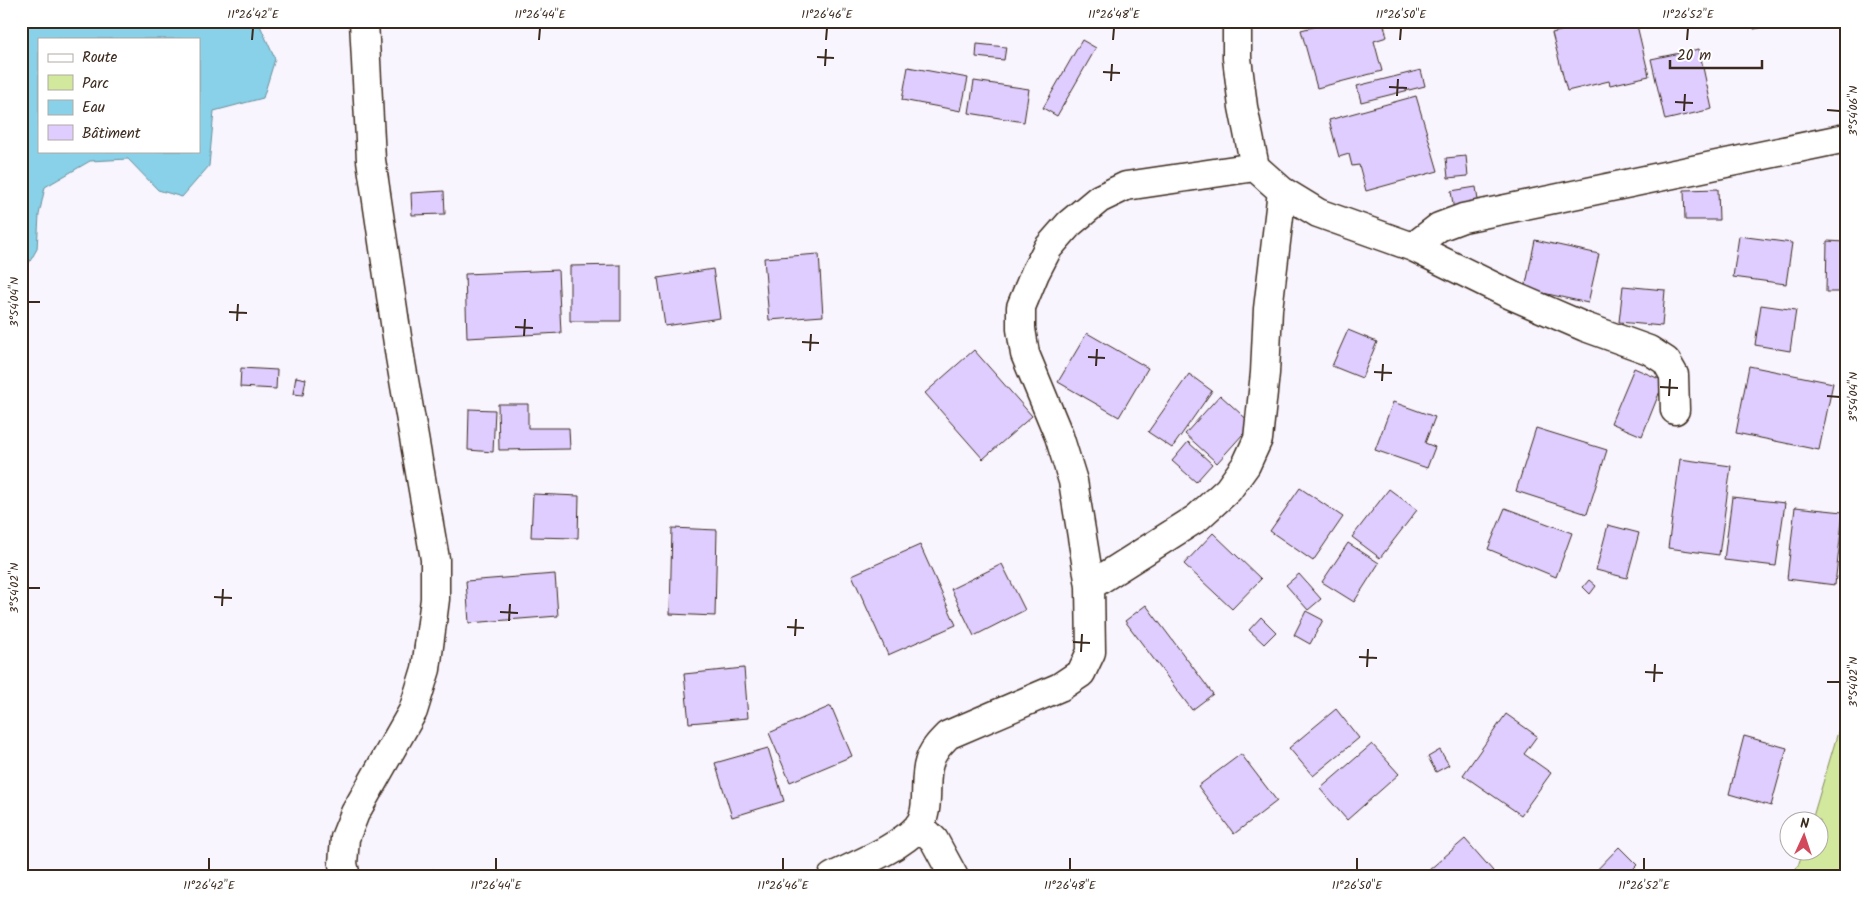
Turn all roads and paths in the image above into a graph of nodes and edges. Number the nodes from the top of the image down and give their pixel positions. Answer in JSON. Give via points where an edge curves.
{"nodes":[{"id":1,"x":364,"y":21,"type":"edge"},
{"id":2,"x":1237,"y":21,"type":"edge"},
{"id":3,"x":1846,"y":138,"type":"edge"},
{"id":4,"x":1254,"y":167,"type":"junction"},
{"id":5,"x":1282,"y":190,"type":"junction"},
{"id":6,"x":1413,"y":247,"type":"junction"},
{"id":7,"x":1675,"y":410,"type":"dead end"},
{"id":8,"x":1090,"y":586,"type":"junction"},
{"id":9,"x":919,"y":825,"type":"junction"},
{"id":10,"x":346,"y":877,"type":"edge"},
{"id":11,"x":832,"y":877,"type":"edge"},
{"id":12,"x":954,"y":877,"type":"edge"}],
"edges":[{"from":1,"to":10,"type":"street","via":[[371,160],[400,357],[435,559],[435,599],[426,669],[413,711],[355,813],[345,838],[343,864]]},
{"from":2,"to":4,"type":"street","via":[[1237,58]]},
{"from":3,"to":6,"type":"street","via":[[1463,218],[1439,227]]},
{"from":4,"to":5,"type":"street"},
{"from":4,"to":8,"type":"street","via":[[1126,186],[1099,199],[1069,224],[1048,248],[1034,273],[1021,307],[1021,329],[1073,480]]},
{"from":5,"to":6,"type":"street","via":[[1318,212]]},
{"from":5,"to":8,"type":"street","via":[[1268,309],[1258,439],[1246,465],[1228,490],[1197,518]]},
{"from":6,"to":7,"type":"street","via":[[1511,295],[1585,327],[1650,350],[1666,361],[1674,375]]},
{"from":8,"to":9,"type":"street","via":[[1091,652],[1081,673],[1060,687],[948,735],[937,746],[928,763],[924,810]]},
{"from":9,"to":11,"type":"street","via":[[902,841]]},
{"from":9,"to":12,"type":"street","via":[[934,840]]}]}
